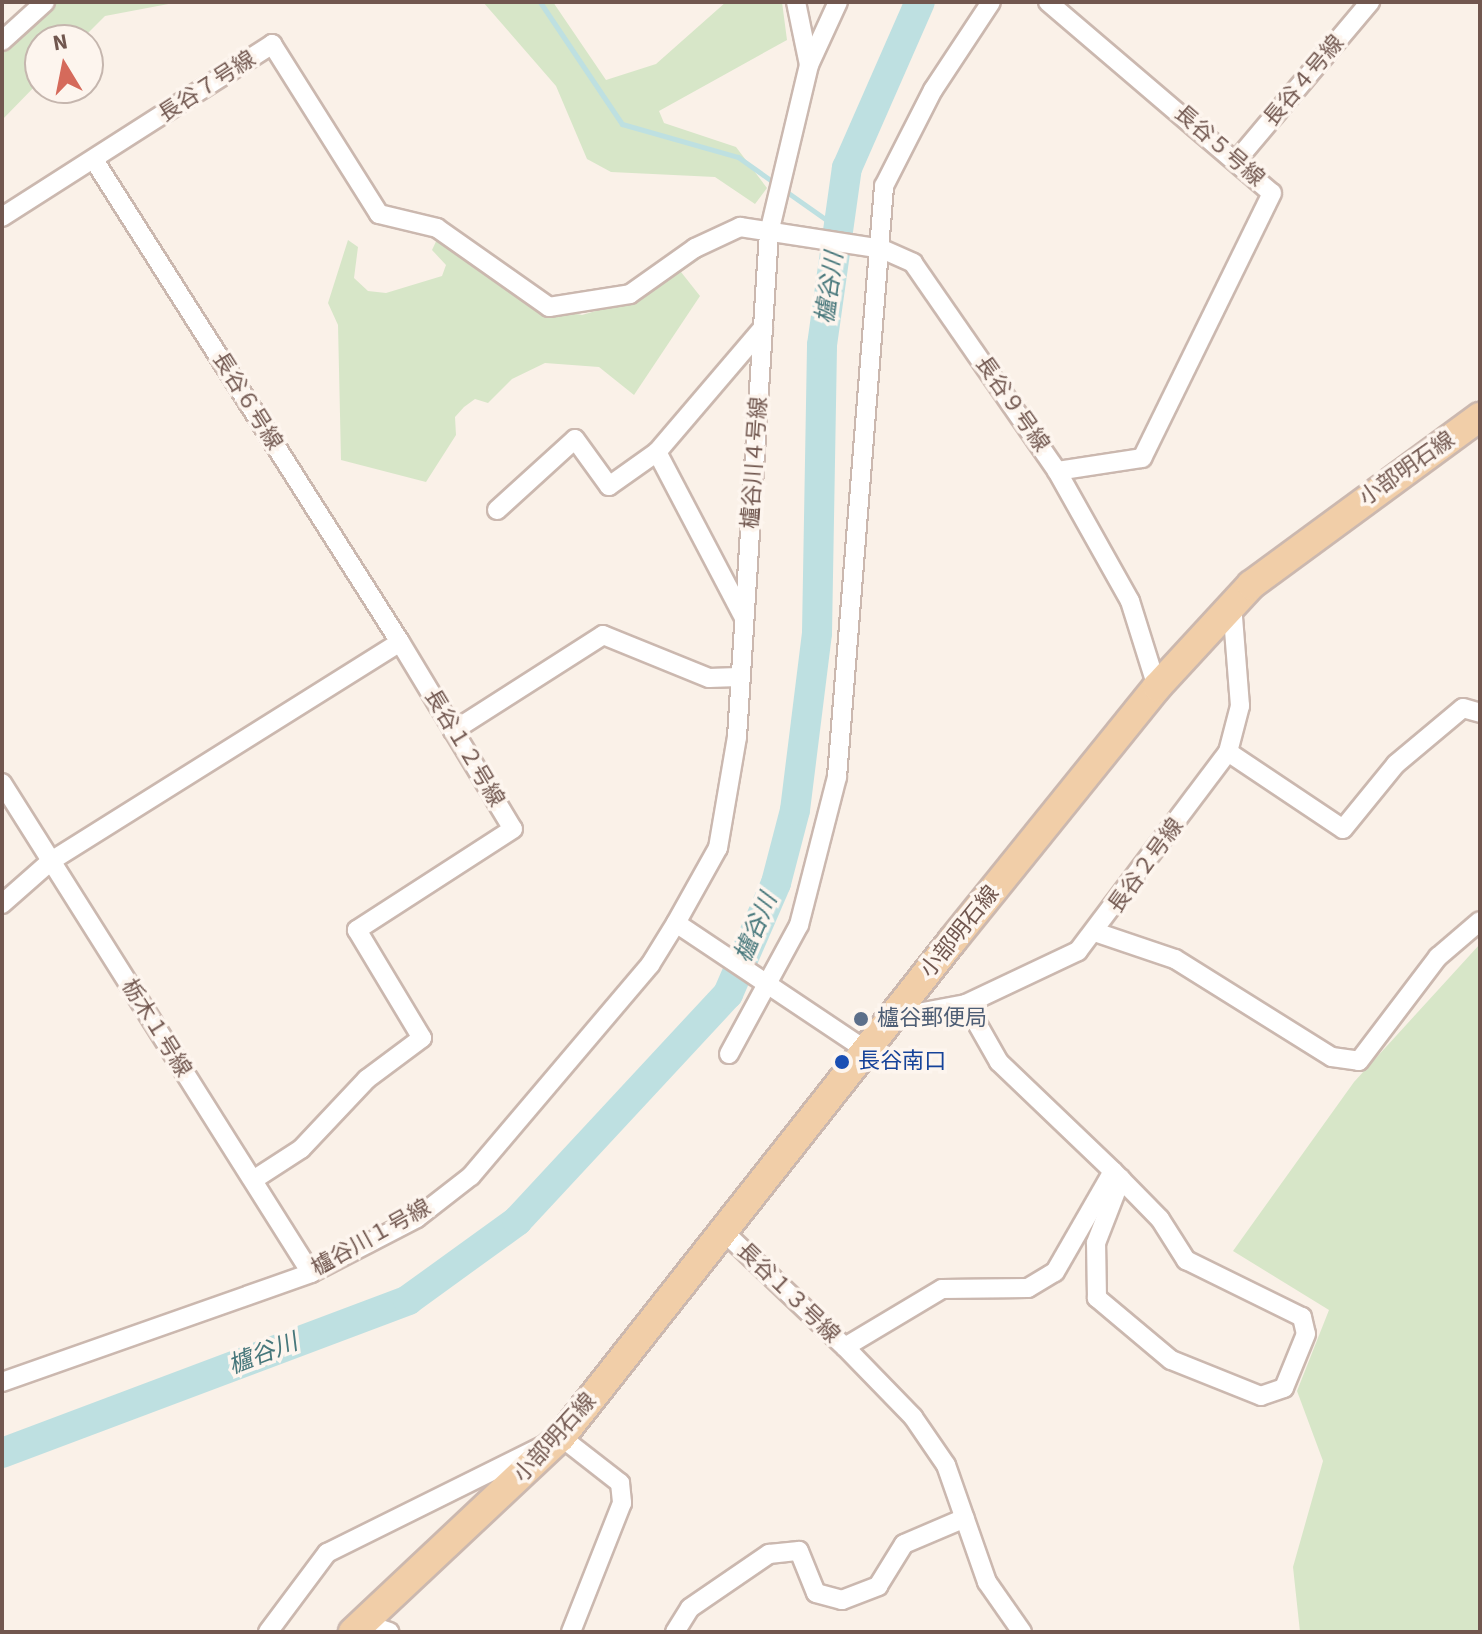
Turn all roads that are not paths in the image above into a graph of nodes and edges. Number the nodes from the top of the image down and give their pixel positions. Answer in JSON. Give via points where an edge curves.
{"nodes":[{"id":1,"x":45,"y":2,"type":"edge"},
{"id":2,"x":796,"y":2,"type":"edge"},
{"id":3,"x":838,"y":2,"type":"edge"},
{"id":4,"x":991,"y":2,"type":"edge"},
{"id":5,"x":1048,"y":2,"type":"edge"},
{"id":6,"x":1370,"y":2,"type":"edge"},
{"id":7,"x":2,"y":41,"type":"edge"},
{"id":8,"x":809,"y":65,"type":"junction"},
{"id":9,"x":94,"y":160,"type":"junction"},
{"id":10,"x":1237,"y":160,"type":"junction"},
{"id":11,"x":2,"y":217,"type":"edge"},
{"id":12,"x":437,"y":228,"type":"joint"},
{"id":13,"x":769,"y":233,"type":"junction"},
{"id":14,"x":882,"y":249,"type":"junction"},
{"id":15,"x":763,"y":328,"type":"junction"},
{"id":16,"x":1480,"y":417,"type":"edge"},
{"id":17,"x":657,"y":452,"type":"junction"},
{"id":18,"x":1057,"y":471,"type":"junction"},
{"id":19,"x":497,"y":510,"type":"dead end"},
{"id":20,"x":1232,"y":605,"type":"junction"},
{"id":21,"x":743,"y":617,"type":"junction"},
{"id":22,"x":400,"y":642,"type":"junction"},
{"id":23,"x":738,"y":677,"type":"junction"},
{"id":24,"x":1157,"y":687,"type":"junction"},
{"id":25,"x":1480,"y":713,"type":"edge"},
{"id":26,"x":453,"y":731,"type":"junction"},
{"id":27,"x":1228,"y":752,"type":"junction"},
{"id":28,"x":2,"y":783,"type":"edge"},
{"id":29,"x":51,"y":861,"type":"junction"},
{"id":30,"x":2,"y":904,"type":"edge"},
{"id":31,"x":1480,"y":921,"type":"edge"},
{"id":32,"x":676,"y":923,"type":"junction"},
{"id":33,"x":1098,"y":933,"type":"junction"},
{"id":34,"x":769,"y":980,"type":"junction"},
{"id":35,"x":966,"y":1004,"type":"junction"},
{"id":36,"x":891,"y":1018,"type":"junction"},
{"id":37,"x":866,"y":1050,"type":"junction"},
{"id":38,"x":729,"y":1054,"type":"dead end"},
{"id":39,"x":1117,"y":1175,"type":"junction"},
{"id":40,"x":253,"y":1180,"type":"junction"},
{"id":41,"x":722,"y":1230,"type":"junction"},
{"id":42,"x":311,"y":1273,"type":"junction"},
{"id":43,"x":845,"y":1347,"type":"junction"},
{"id":44,"x":2,"y":1382,"type":"edge"},
{"id":45,"x":561,"y":1437,"type":"junction"},
{"id":46,"x":965,"y":1518,"type":"junction"},
{"id":47,"x":368,"y":1629,"type":"edge"},
{"id":48,"x":268,"y":1632,"type":"edge"},
{"id":49,"x":571,"y":1632,"type":"edge"},
{"id":50,"x":675,"y":1632,"type":"edge"},
{"id":51,"x":1022,"y":1632,"type":"edge"}],
"edges":[{"from":1,"to":7,"type":"street"},
{"from":2,"to":8,"type":"street"},
{"from":3,"to":8,"type":"street","name":"櫨谷川４号線"},
{"from":4,"to":14,"type":"street","via":[[933,90],[884,186]]},
{"from":5,"to":10,"type":"street","name":"長谷５号線"},
{"from":6,"to":10,"type":"street","name":"長谷４号線"},
{"from":8,"to":13,"type":"street","name":"櫨谷川４号線"},
{"from":9,"to":11,"type":"street","name":"長谷７号線"},
{"from":9,"to":12,"type":"street","name":"長谷７号線","via":[[272,44],[379,214]]},
{"from":9,"to":22,"type":"street","name":"長谷６号線"},
{"from":10,"to":18,"type":"street","name":"長谷５号線","via":[[1272,193],[1142,458]]},
{"from":12,"to":13,"type":"street","name":"長谷９号線","via":[[549,307],[630,294],[695,248],[740,227]]},
{"from":13,"to":14,"type":"street","name":"長谷９号線"},
{"from":13,"to":15,"type":"street","name":"櫨谷川４号線"},
{"from":14,"to":18,"type":"street","name":"長谷９号線","via":[[913,263]]},
{"from":14,"to":34,"type":"street","via":[[864,402],[846,724],[799,925]]},
{"from":15,"to":17,"type":"street"},
{"from":15,"to":21,"type":"street","name":"櫨谷川４号線"},
{"from":16,"to":20,"type":"main road","name":"小部明石線"},
{"from":17,"to":19,"type":"street","via":[[609,486],[575,439]]},
{"from":17,"to":21,"type":"street"},
{"from":18,"to":24,"type":"street","name":"長谷９号線","via":[[1130,601]]},
{"from":20,"to":24,"type":"main road","name":"小部明石線"},
{"from":20,"to":27,"type":"street","via":[[1240,706]]},
{"from":21,"to":23,"type":"street","name":"櫨谷川４号線"},
{"from":22,"to":26,"type":"street","name":"長谷１２号線"},
{"from":22,"to":29,"type":"street"},
{"from":23,"to":26,"type":"street","via":[[709,678],[603,635]]},
{"from":23,"to":32,"type":"street","name":"櫨谷川４号線","via":[[737,737],[718,848]]},
{"from":24,"to":36,"type":"main road","name":"小部明石線"},
{"from":25,"to":27,"type":"street","via":[[1463,708],[1396,764],[1343,829]]},
{"from":26,"to":40,"type":"street","name":"長谷１２号線","via":[[513,829],[357,930],[422,1038],[367,1079],[301,1149]]},
{"from":27,"to":33,"type":"street","name":"長谷２号線"},
{"from":28,"to":29,"type":"street","name":"栃木１号線"},
{"from":29,"to":30,"type":"street"},
{"from":29,"to":40,"type":"street","name":"栃木１号線"},
{"from":31,"to":33,"type":"street","name":"長谷２号線","via":[[1438,957],[1359,1061],[1332,1057],[1175,959]]},
{"from":32,"to":34,"type":"street"},
{"from":32,"to":42,"type":"street","name":"櫨谷川１号線","via":[[650,965],[471,1176],[417,1218]]},
{"from":33,"to":35,"type":"street","via":[[1038,976]]},
{"from":34,"to":37,"type":"street"},
{"from":34,"to":38,"type":"street"},
{"from":35,"to":36,"type":"street"},
{"from":35,"to":39,"type":"street","via":[[999,1062]]},
{"from":36,"to":37,"type":"main road","name":"小部明石線"},
{"from":37,"to":41,"type":"main road","name":"小部明石線"},
{"from":39,"to":39,"type":"street","via":[[1096,1243],[1097,1298],[1171,1360],[1261,1396],[1284,1388],[1306,1334],[1302,1317],[1186,1260]]},
{"from":39,"to":43,"type":"street","name":"長谷１３号線","via":[[1055,1272],[1028,1288],[942,1289]]},
{"from":40,"to":42,"type":"street","name":"栃木１号線"},
{"from":41,"to":43,"type":"street","name":"長谷１３号線"},
{"from":41,"to":45,"type":"main road","name":"小部明石線"},
{"from":42,"to":44,"type":"street","name":"櫨谷川１号線"},
{"from":43,"to":46,"type":"street","via":[[913,1417],[946,1465]]},
{"from":45,"to":47,"type":"main road","name":"小部明石線"},
{"from":45,"to":48,"type":"street","via":[[327,1553]]},
{"from":45,"to":49,"type":"street","via":[[620,1483],[622,1503]]},
{"from":46,"to":50,"type":"street","via":[[904,1544],[878,1586],[842,1600],[816,1593],[799,1551],[769,1554],[690,1608]]},
{"from":46,"to":51,"type":"street","via":[[987,1582]]}]}
